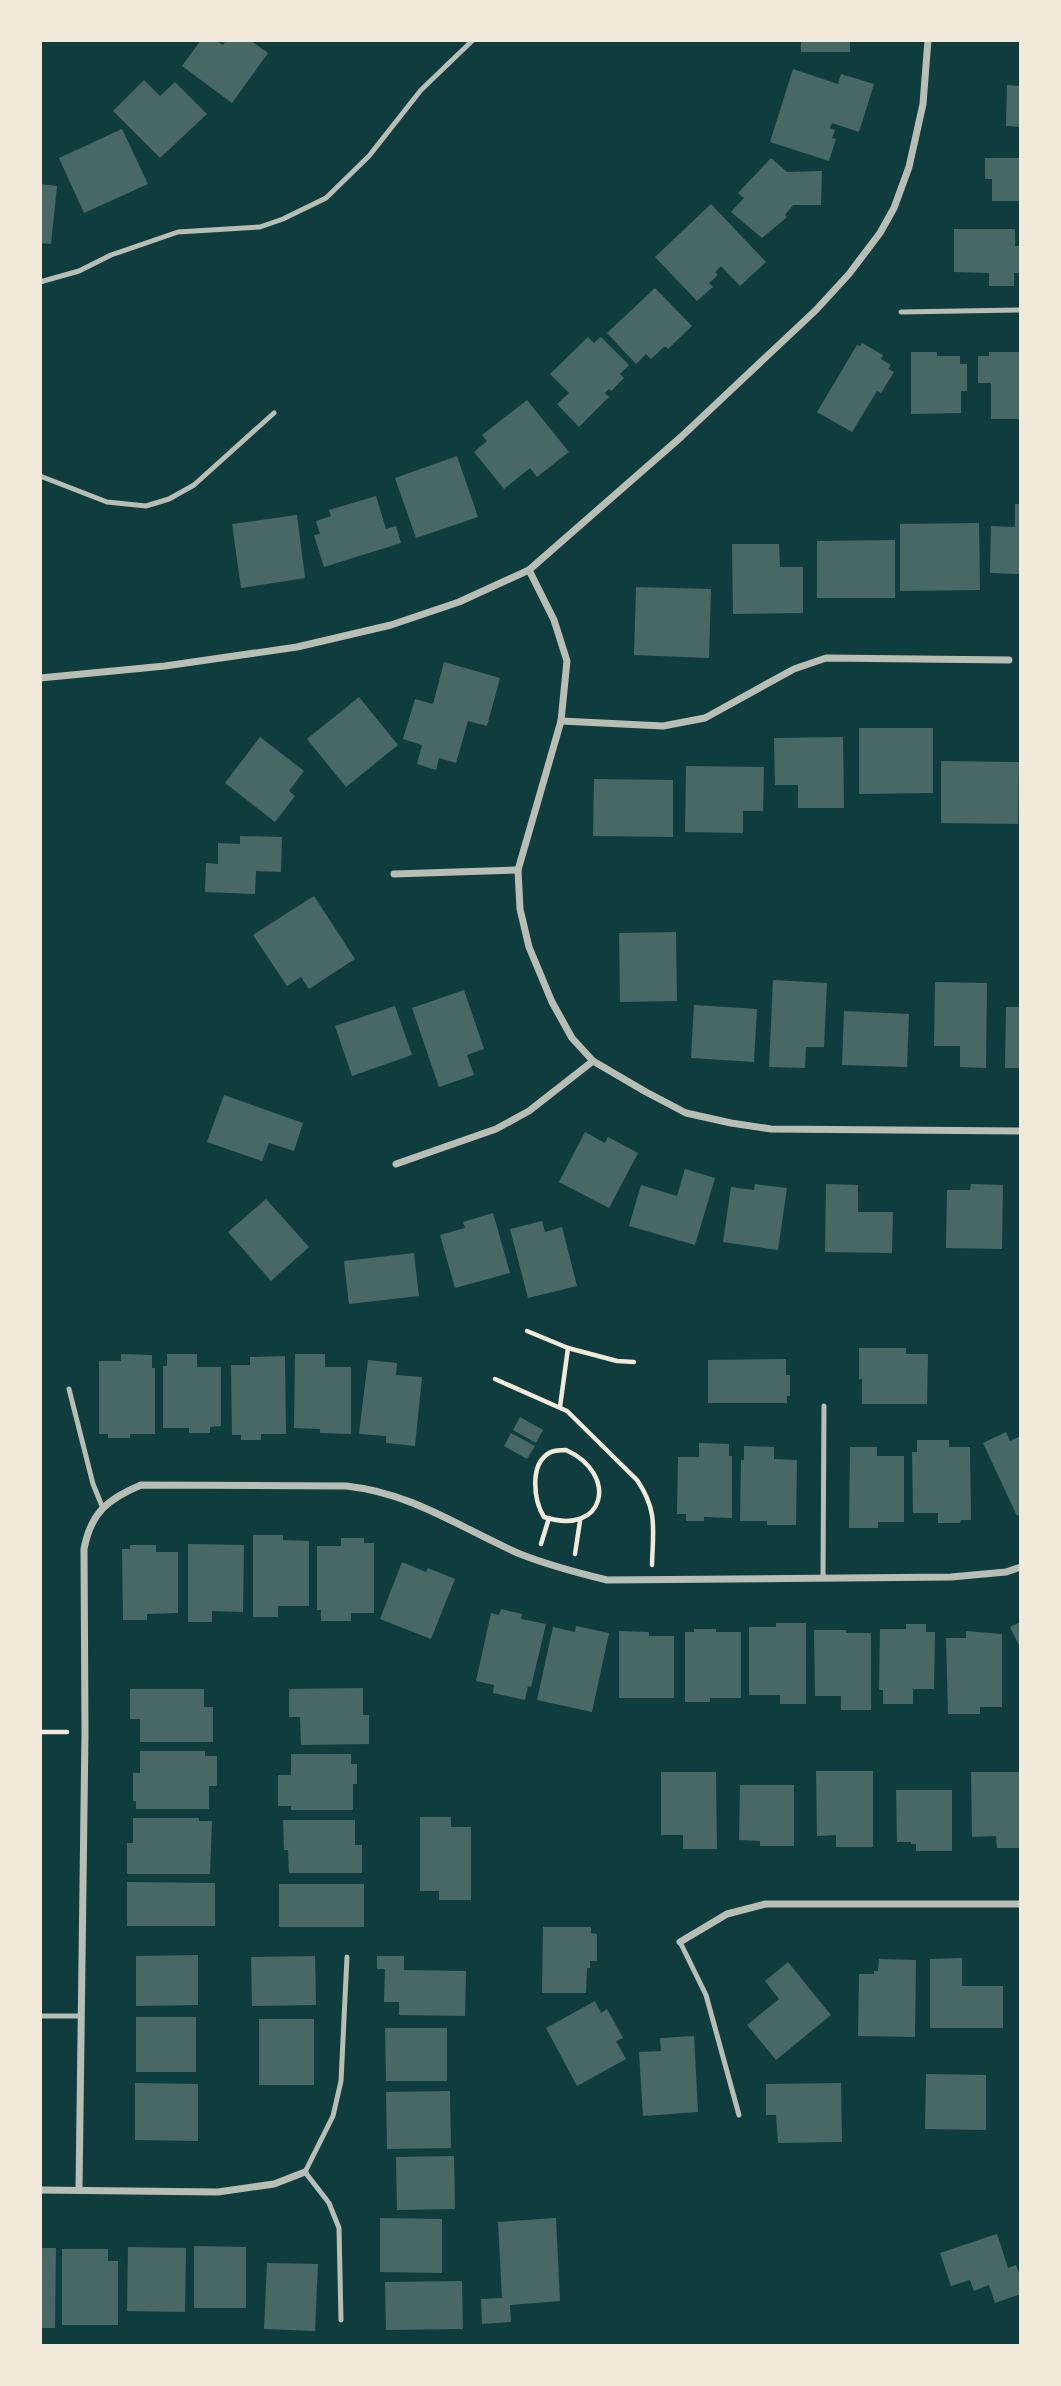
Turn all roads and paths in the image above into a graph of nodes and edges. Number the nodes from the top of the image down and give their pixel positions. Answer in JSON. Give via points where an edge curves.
{"nodes":[{"id":1,"x":473,"y":40,"type":"edge"},
{"id":2,"x":928,"y":40,"type":"edge"},
{"id":3,"x":40,"y":282,"type":"edge"},
{"id":4,"x":1021,"y":310,"type":"edge"},
{"id":5,"x":901,"y":312,"type":"dead end"},
{"id":6,"x":274,"y":414,"type":"dead end"},
{"id":7,"x":40,"y":476,"type":"edge"},
{"id":8,"x":529,"y":570,"type":"junction"},
{"id":9,"x":1009,"y":660,"type":"dead end"},
{"id":10,"x":40,"y":678,"type":"edge"},
{"id":11,"x":561,"y":720,"type":"junction"},
{"id":12,"x":518,"y":870,"type":"junction"},
{"id":13,"x":394,"y":874,"type":"dead end"},
{"id":14,"x":593,"y":1061,"type":"junction"},
{"id":15,"x":1021,"y":1131,"type":"edge"},
{"id":16,"x":396,"y":1164,"type":"dead end"},
{"id":17,"x":527,"y":1331,"type":"dead end"},
{"id":18,"x":568,"y":1348,"type":"junction"},
{"id":19,"x":634,"y":1362,"type":"dead end"},
{"id":20,"x":495,"y":1379,"type":"dead end"},
{"id":21,"x":69,"y":1389,"type":"dead end"},
{"id":22,"x":824,"y":1406,"type":"dead end"},
{"id":23,"x":561,"y":1407,"type":"junction"},
{"id":24,"x":102,"y":1506,"type":"junction"},
{"id":25,"x":549,"y":1518,"type":"junction"},
{"id":26,"x":580,"y":1520,"type":"junction"},
{"id":27,"x":536,"y":1559,"type":"junction"},
{"id":28,"x":1021,"y":1567,"type":"edge"},
{"id":29,"x":572,"y":1572,"type":"junction"},
{"id":30,"x":823,"y":1578,"type":"junction"},
{"id":31,"x":652,"y":1580,"type":"junction"},
{"id":32,"x":40,"y":1732,"type":"edge"},
{"id":33,"x":85,"y":1732,"type":"junction"},
{"id":34,"x":1021,"y":1903,"type":"edge"},
{"id":35,"x":680,"y":1942,"type":"joint"},
{"id":36,"x":347,"y":1957,"type":"dead end"},
{"id":37,"x":40,"y":2015,"type":"edge"},
{"id":38,"x":81,"y":2016,"type":"junction"},
{"id":39,"x":739,"y":2115,"type":"dead end"},
{"id":40,"x":305,"y":2172,"type":"junction"},
{"id":41,"x":40,"y":2190,"type":"edge"},
{"id":42,"x":79,"y":2190,"type":"junction"},
{"id":43,"x":341,"y":2320,"type":"dead end"}],
"edges":[{"from":1,"to":3,"type":"lane","via":[[421,90],[369,156],[326,198],[260,227],[177,232]]},
{"from":2,"to":8,"type":"street","via":[[923,104],[909,167],[880,233],[806,319],[681,437]]},
{"from":4,"to":5,"type":"lane"},
{"from":6,"to":7,"type":"lane","via":[[194,485],[146,506],[107,502]]},
{"from":8,"to":10,"type":"street","via":[[459,602],[391,625],[297,647]]},
{"from":8,"to":11,"type":"street","via":[[565,649]]},
{"from":9,"to":11,"type":"street","via":[[826,658],[794,668],[705,718],[663,726]]},
{"from":11,"to":12,"type":"street"},
{"from":12,"to":13,"type":"street"},
{"from":12,"to":14,"type":"street","via":[[520,909],[529,947],[572,1038]]},
{"from":14,"to":15,"type":"street","via":[[685,1112],[731,1124],[771,1129]]},
{"from":14,"to":16,"type":"street","via":[[529,1111],[496,1129]]},
{"from":17,"to":18,"type":"path"},
{"from":18,"to":19,"type":"path"},
{"from":18,"to":23,"type":"path"},
{"from":20,"to":23,"type":"path"},
{"from":21,"to":24,"type":"lane"},
{"from":22,"to":30,"type":"lane"},
{"from":23,"to":31,"type":"path","via":[[645,1492],[653,1511]]},
{"from":24,"to":27,"type":"street","via":[[141,1485],[366,1488],[411,1501]]},
{"from":24,"to":33,"type":"street","via":[[87,1532],[84,1549]]},
{"from":25,"to":26,"type":"path"},
{"from":25,"to":26,"type":"path","via":[[539,1508],[535,1482],[545,1456],[566,1450],[578,1455],[599,1482],[594,1510]]},
{"from":25,"to":27,"type":"path"},
{"from":26,"to":29,"type":"path"},
{"from":27,"to":29,"type":"street"},
{"from":28,"to":30,"type":"street","via":[[951,1577]]},
{"from":29,"to":31,"type":"street","via":[[607,1580]]},
{"from":30,"to":31,"type":"street"},
{"from":32,"to":33,"type":"path"},
{"from":33,"to":38,"type":"street"},
{"from":34,"to":35,"type":"street","via":[[765,1905],[727,1914]]},
{"from":35,"to":39,"type":"lane","via":[[706,1995]]},
{"from":36,"to":40,"type":"lane","via":[[341,2081],[333,2116]]},
{"from":37,"to":38,"type":"lane"},
{"from":38,"to":42,"type":"street"},
{"from":40,"to":42,"type":"street","via":[[274,2184],[218,2192]]},
{"from":40,"to":43,"type":"lane","via":[[329,2203],[339,2228]]},
{"from":41,"to":42,"type":"street"}]}
